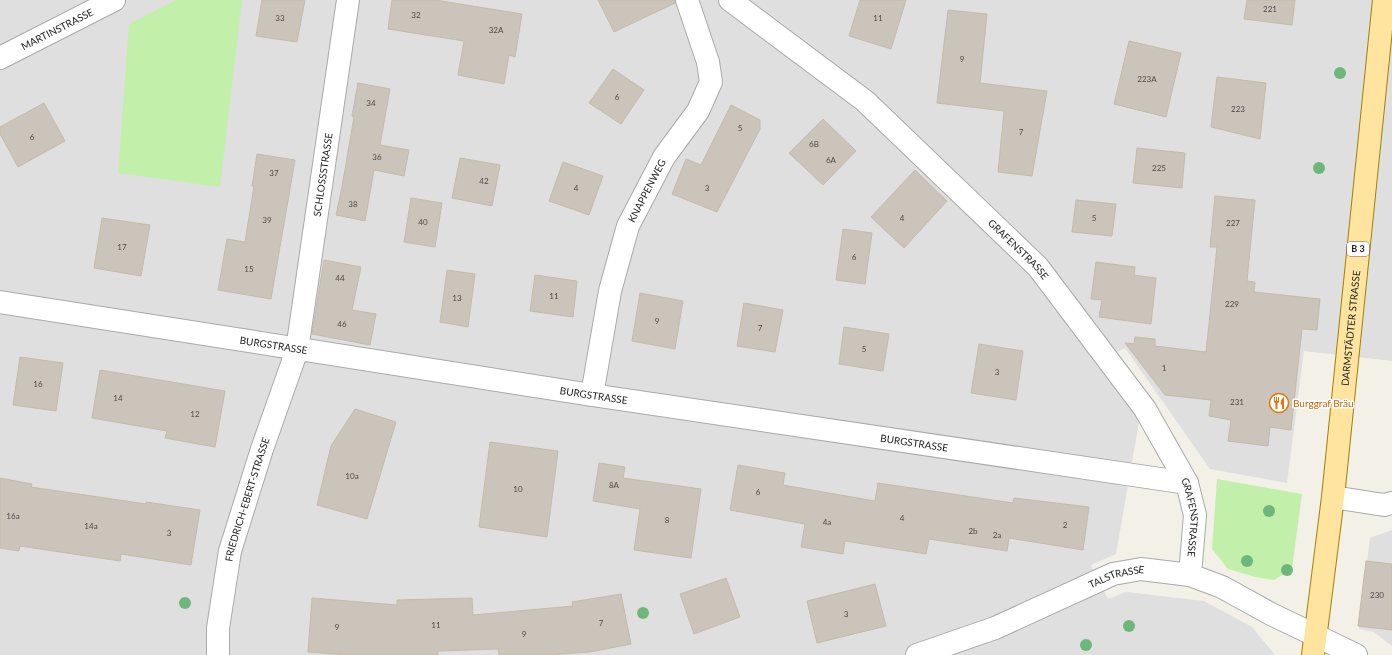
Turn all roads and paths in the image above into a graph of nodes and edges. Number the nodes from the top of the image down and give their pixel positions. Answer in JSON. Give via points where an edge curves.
{"nodes":[{"id":1,"x":114,"y":0,"type":"edge"},
{"id":2,"x":348,"y":0,"type":"edge"},
{"id":3,"x":687,"y":0,"type":"edge"},
{"id":4,"x":730,"y":0,"type":"edge"},
{"id":5,"x":1384,"y":0,"type":"edge"},
{"id":6,"x":0,"y":58,"type":"edge"},
{"id":7,"x":0,"y":302,"type":"edge"},
{"id":8,"x":297,"y":350,"type":"junction"},
{"id":9,"x":592,"y":395,"type":"junction"},
{"id":10,"x":1187,"y":482,"type":"junction"},
{"id":11,"x":1333,"y":497,"type":"junction"},
{"id":12,"x":1392,"y":504,"type":"edge"},
{"id":13,"x":1190,"y":575,"type":"junction"},
{"id":14,"x":1315,"y":645,"type":"edge"},
{"id":15,"x":218,"y":655,"type":"edge"},
{"id":16,"x":916,"y":655,"type":"edge"},
{"id":17,"x":1356,"y":655,"type":"edge"}],
"edges":[{"from":1,"to":6,"type":"street","name":"MARTINSTRASSE"},
{"from":2,"to":8,"type":"street","name":"SCHLOSSSTRASSE"},
{"from":3,"to":9,"type":"street","name":"KNAPPENWEG","via":[[708,62],[711,82],[698,111],[664,157],[628,226],[610,291]]},
{"from":4,"to":10,"type":"street","name":"GRAFENSTRASSE","via":[[865,101],[1038,267],[1145,409]]},
{"from":5,"to":11,"type":"main road","name":"DARMSTÄDTER STRASSE","number":"B 3"},
{"from":7,"to":8,"type":"street","name":"BURGSTRASSE"},
{"from":8,"to":9,"type":"street","name":"BURGSTRASSE"},
{"from":8,"to":15,"type":"street","name":"FRIEDRICH-EBERT-STRASSE","via":[[230,551],[218,628]]},
{"from":9,"to":10,"type":"street","name":"BURGSTRASSE"},
{"from":10,"to":13,"type":"street","name":"GRAFENSTRASSE","via":[[1195,515]]},
{"from":11,"to":12,"type":"street"},
{"from":11,"to":14,"type":"main road","name":"DARMSTÄDTER STRASSE","number":"B 3"},
{"from":13,"to":14,"type":"street","name":"TALSTRASSE","via":[[1222,587],[1271,614]]},
{"from":13,"to":16,"type":"street","name":"TALSTRASSE","via":[[1141,569],[1114,574],[995,628]]},
{"from":14,"to":17,"type":"street","name":"TALSTRASSE"}]}
